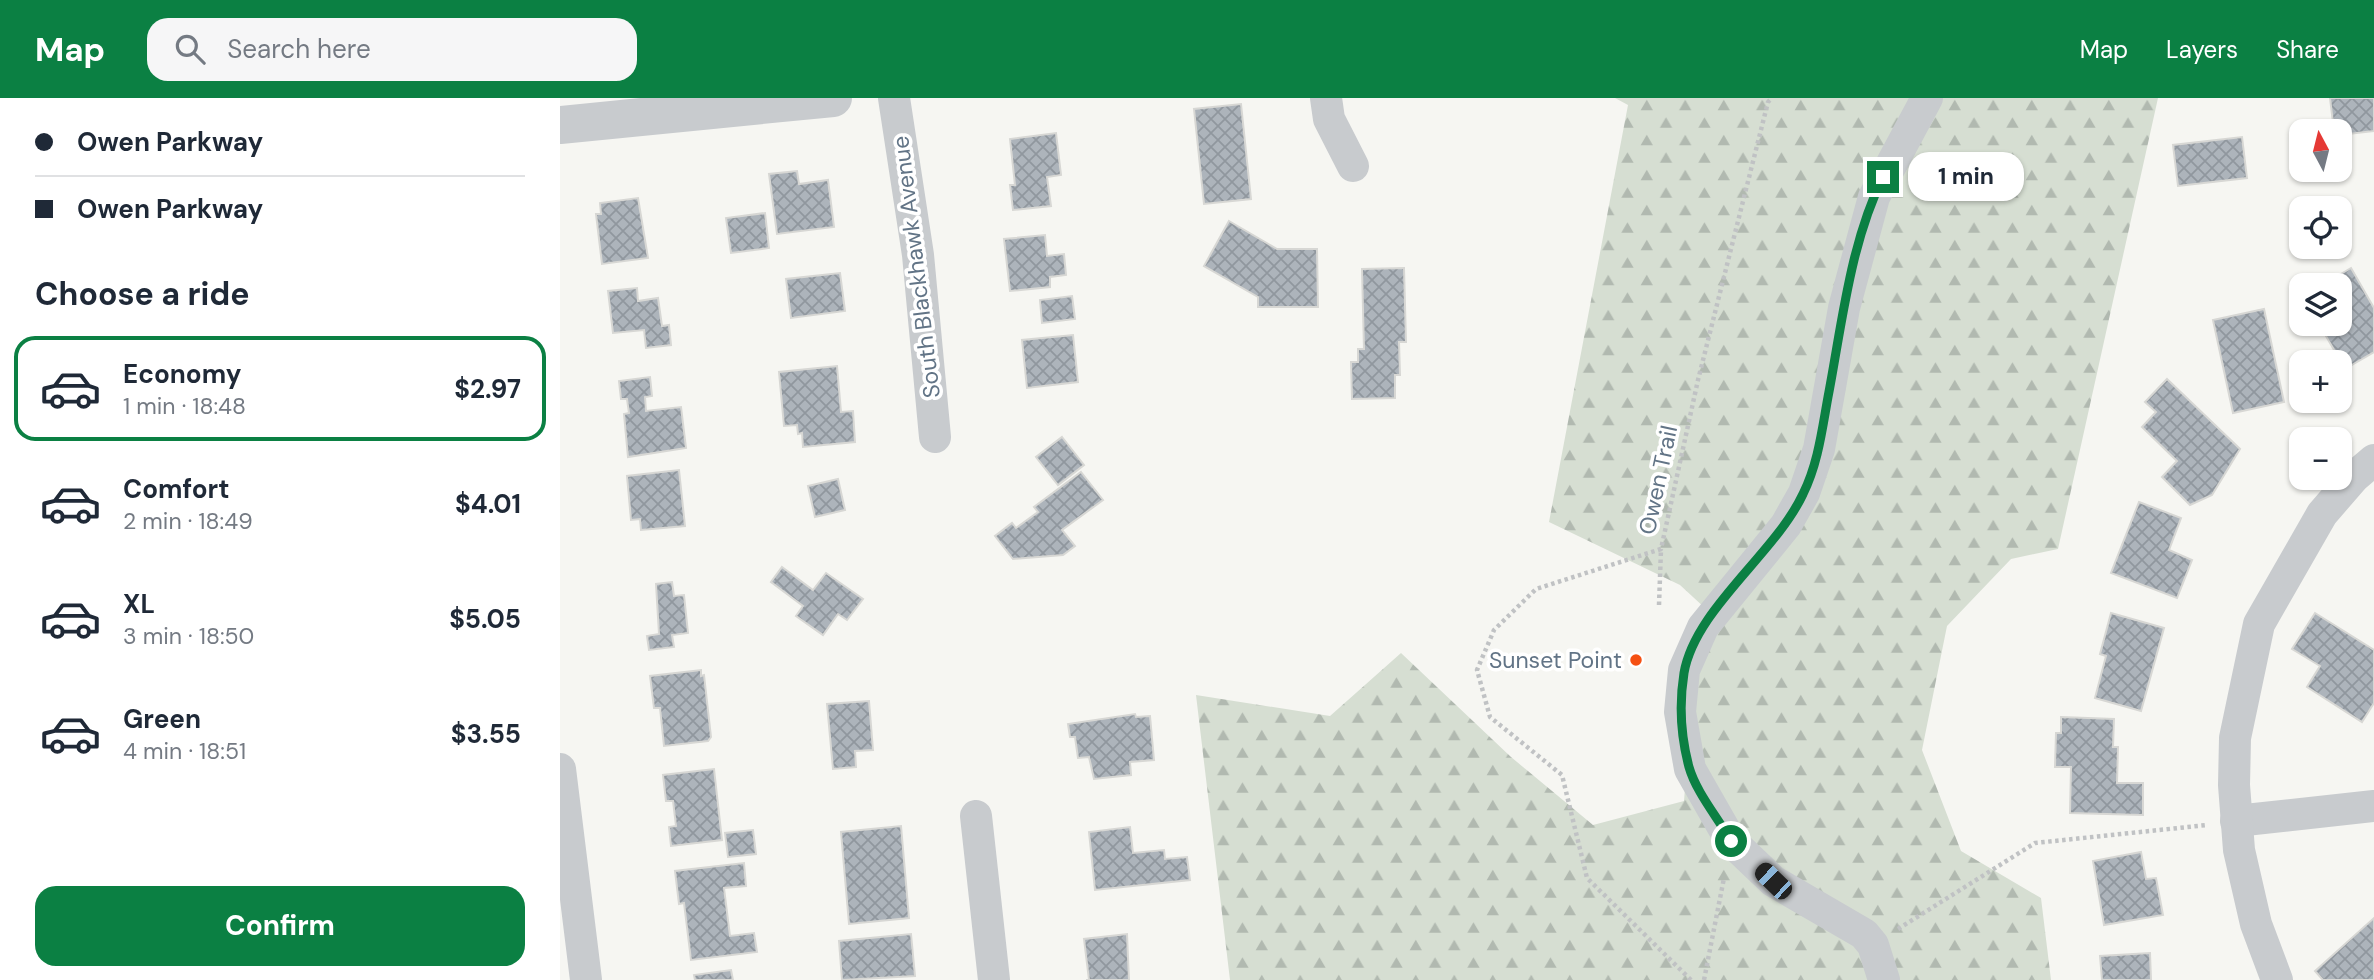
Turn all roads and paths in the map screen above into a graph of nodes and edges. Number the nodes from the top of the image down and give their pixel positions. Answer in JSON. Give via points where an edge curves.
{"nodes":[{"id":1,"x":833,"y":98,"type":"edge"},
{"id":2,"x":894,"y":98,"type":"edge"},
{"id":3,"x":1326,"y":98,"type":"edge"},
{"id":4,"x":1772,"y":98,"type":"edge"},
{"id":5,"x":1927,"y":98,"type":"edge"},
{"id":6,"x":560,"y":125,"type":"edge"},
{"id":7,"x":1353,"y":166,"type":"dead end"},
{"id":8,"x":935,"y":437,"type":"dead end"},
{"id":9,"x":2374,"y":460,"type":"edge"},
{"id":10,"x":1661,"y":549,"type":"junction"},
{"id":11,"x":1659,"y":605,"type":"dead end"},
{"id":12,"x":560,"y":769,"type":"edge"},
{"id":13,"x":2374,"y":806,"type":"edge"},
{"id":14,"x":975,"y":816,"type":"dead end"},
{"id":15,"x":2235,"y":821,"type":"junction"},
{"id":16,"x":1731,"y":841,"type":"junction"},
{"id":17,"x":1872,"y":945,"type":"junction"},
{"id":18,"x":586,"y":980,"type":"edge"},
{"id":19,"x":994,"y":980,"type":"edge"},
{"id":20,"x":1691,"y":980,"type":"edge"},
{"id":21,"x":1704,"y":980,"type":"edge"},
{"id":22,"x":1884,"y":980,"type":"edge"},
{"id":23,"x":2277,"y":980,"type":"edge"}],
"edges":[{"from":1,"to":6,"type":"street"},
{"from":2,"to":8,"type":"street","name":"South Blackhawk Avenue","via":[[918,255]]},
{"from":3,"to":7,"type":"street","via":[[1329,119]]},
{"from":4,"to":10,"type":"path","name":"Owen Trail","via":[[1742,199]]},
{"from":5,"to":16,"type":"street","via":[[1874,197],[1844,308],[1819,449],[1804,493],[1786,525],[1703,627],[1684,670],[1680,712],[1690,769]]},
{"from":9,"to":15,"type":"street","via":[[2322,514],[2259,624],[2235,738]]},
{"from":10,"to":11,"type":"path"},
{"from":10,"to":20,"type":"path","name":"Owen Trail","via":[[1536,589],[1494,630],[1477,670],[1490,717],[1562,775],[1587,878]]},
{"from":12,"to":18,"type":"street"},
{"from":13,"to":15,"type":"street"},
{"from":14,"to":19,"type":"street"},
{"from":15,"to":17,"type":"path","via":[[2035,843]]},
{"from":15,"to":23,"type":"street","via":[[2256,925]]},
{"from":16,"to":17,"type":"street","via":[[1773,881],[1864,934]]},
{"from":16,"to":21,"type":"path"},
{"from":17,"to":22,"type":"street"}]}
